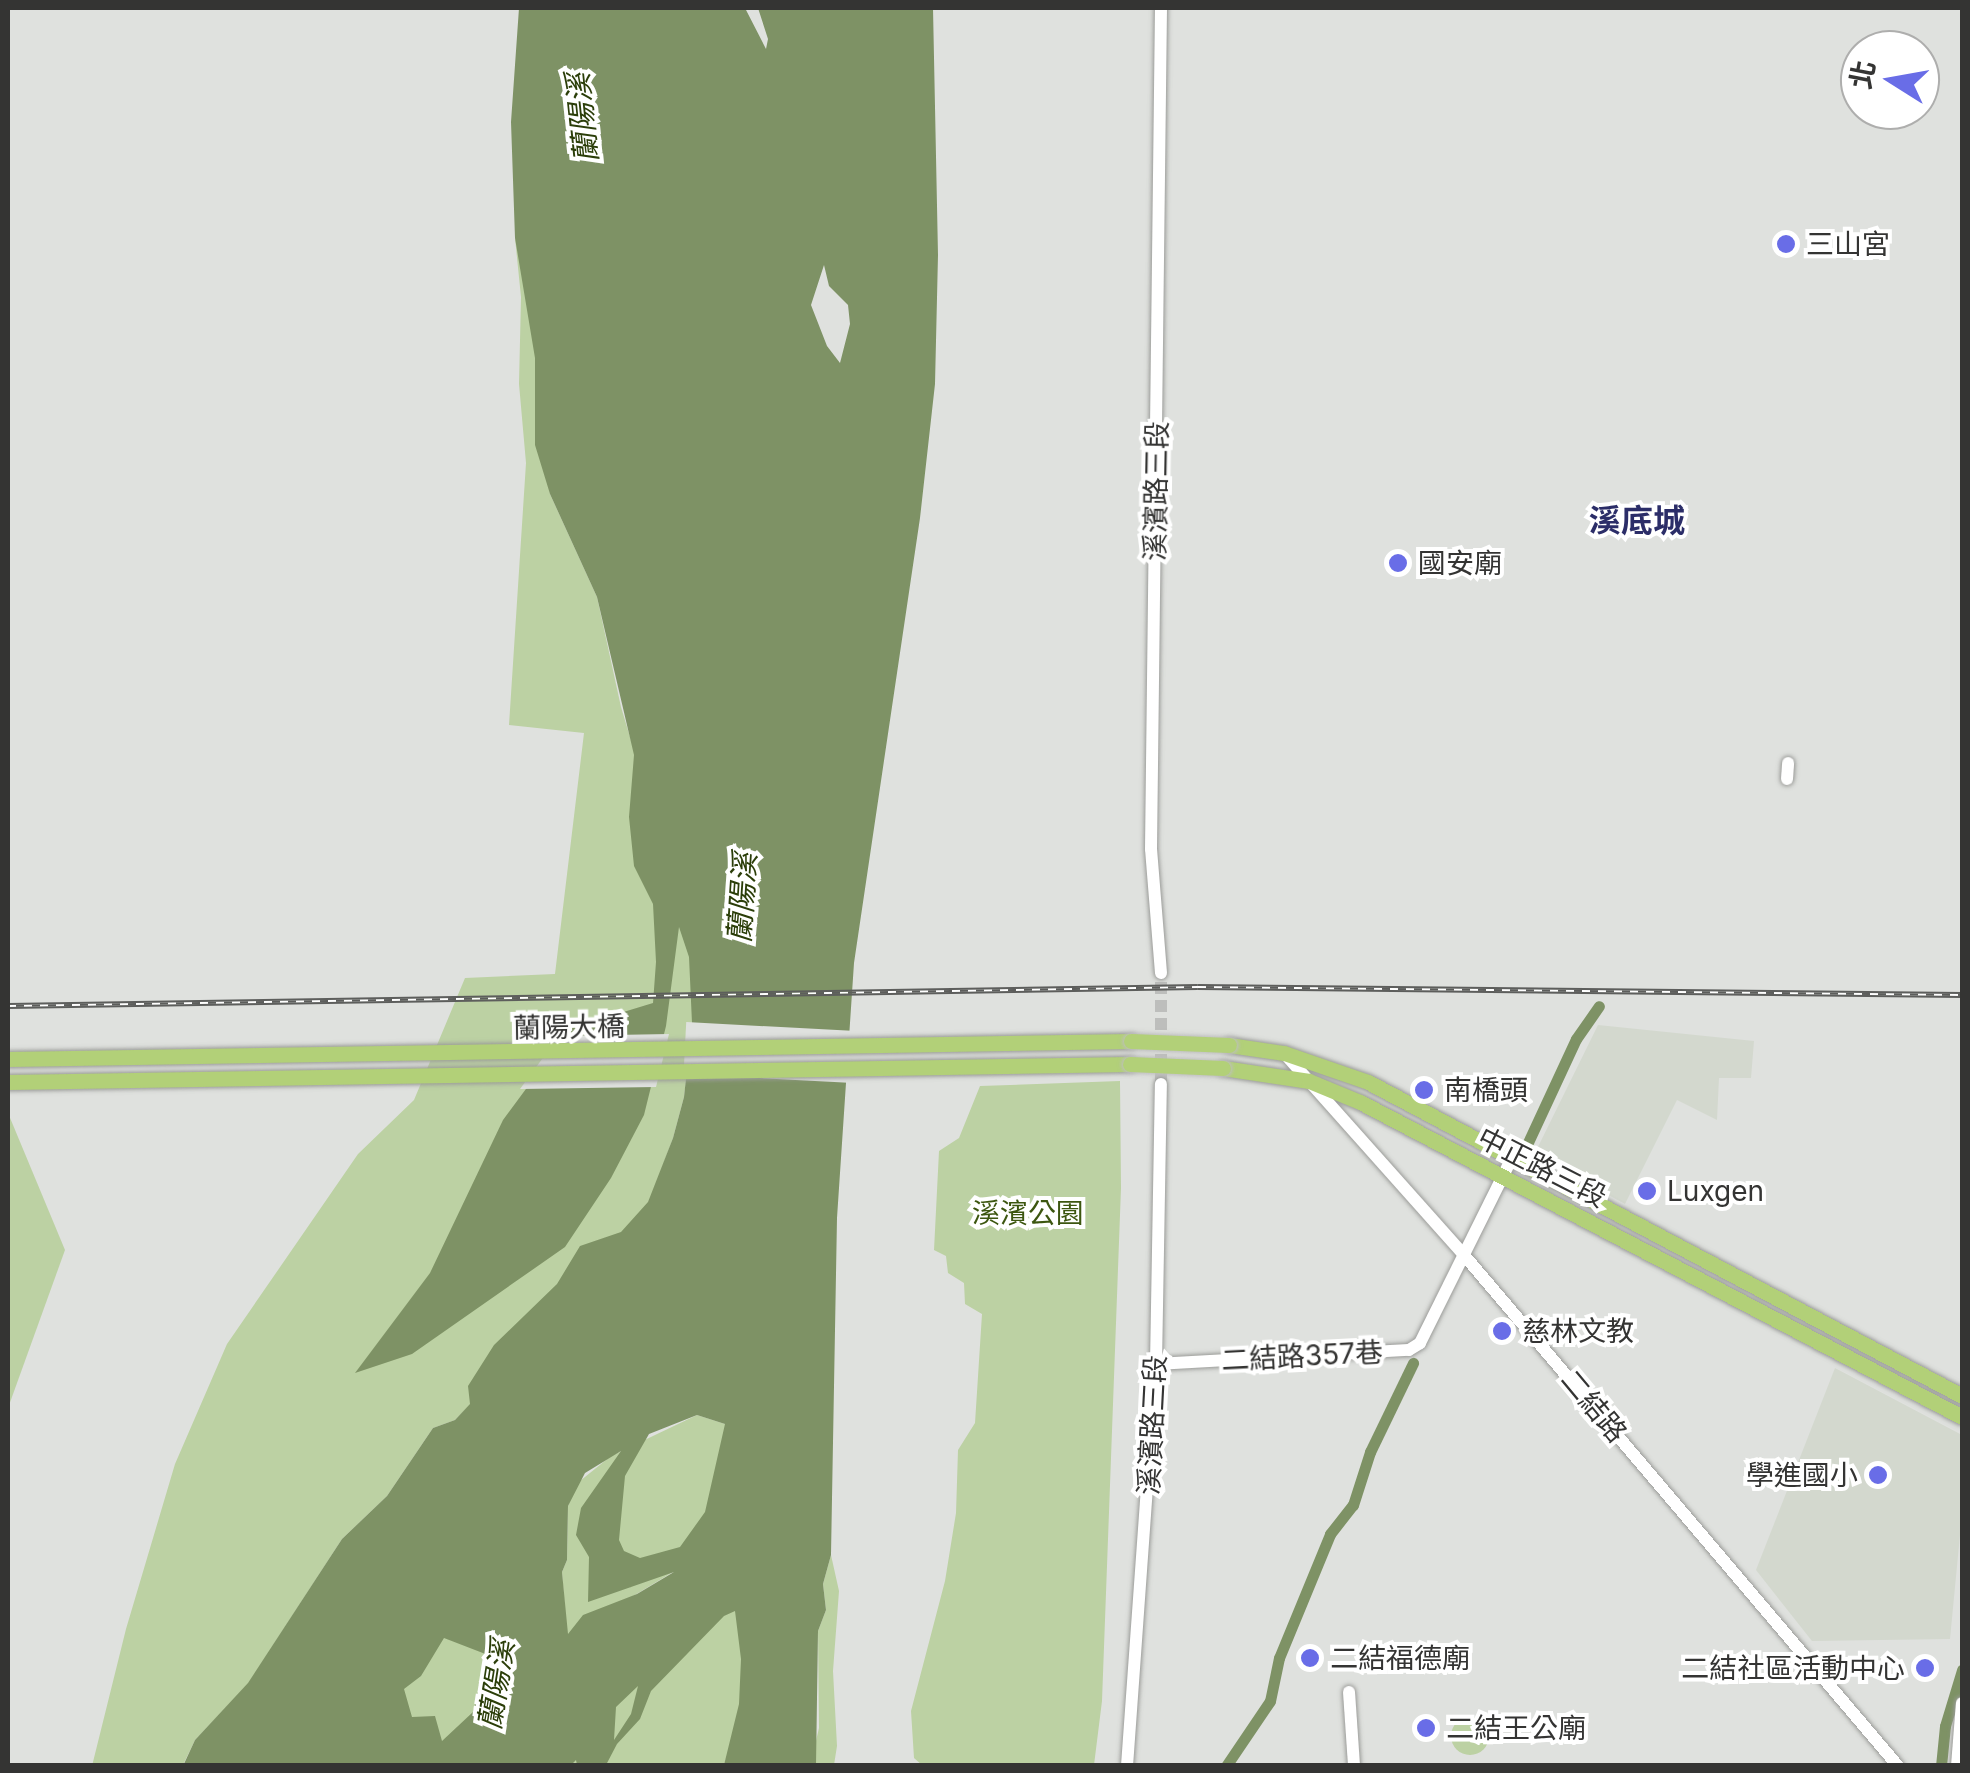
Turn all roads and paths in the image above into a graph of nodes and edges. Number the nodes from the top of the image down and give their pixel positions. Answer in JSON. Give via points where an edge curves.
{"nodes":[{"id":1,"x":1162,"y":8,"type":"edge"},
{"id":2,"x":1788,"y":763,"type":"dead end"},
{"id":3,"x":1787,"y":779,"type":"dead end"},
{"id":4,"x":1161,"y":973,"type":"tunnel mouth"},
{"id":5,"x":1131,"y":1041,"type":"joint"},
{"id":6,"x":1284,"y":1053,"type":"junction"},
{"id":7,"x":8,"y":1059,"type":"edge"},
{"id":8,"x":1130,"y":1064,"type":"joint"},
{"id":9,"x":1309,"y":1081,"type":"junction"},
{"id":10,"x":8,"y":1082,"type":"edge"},
{"id":11,"x":1161,"y":1084,"type":"tunnel mouth"},
{"id":12,"x":1512,"y":1158,"type":"junction"},
{"id":13,"x":1503,"y":1176,"type":"junction"},
{"id":14,"x":1464,"y":1255,"type":"junction"},
{"id":15,"x":1885,"y":1355,"type":"junction"},
{"id":16,"x":1156,"y":1364,"type":"junction"},
{"id":17,"x":1878,"y":1372,"type":"junction"},
{"id":18,"x":1962,"y":1396,"type":"edge"},
{"id":19,"x":1962,"y":1417,"type":"edge"},
{"id":20,"x":1350,"y":1692,"type":"dead end"},
{"id":21,"x":1962,"y":1704,"type":"edge"},
{"id":22,"x":1955,"y":1762,"type":"edge"},
{"id":23,"x":1354,"y":1765,"type":"edge"},
{"id":24,"x":1127,"y":1766,"type":"edge"},
{"id":25,"x":1898,"y":1766,"type":"edge"}],
"edges":[{"from":1,"to":4,"type":"street","name":"溪濱路三段","via":[[1151,849]]},
{"from":2,"to":3,"type":"street"},
{"from":5,"to":6,"type":"main road","name":"中正路三段","bridge":true},
{"from":5,"to":7,"type":"main road","name":"蘭陽大橋"},
{"from":6,"to":9,"type":"street","name":"二結路"},
{"from":6,"to":12,"type":"main road","name":"中正路三段","via":[[1368,1082]]},
{"from":8,"to":9,"type":"main road","name":"中正路三段","bridge":true},
{"from":8,"to":10,"type":"main road","name":"蘭陽大橋"},
{"from":9,"to":13,"type":"main road","name":"中正路三段"},
{"from":9,"to":14,"type":"street","name":"二結路"},
{"from":11,"to":16,"type":"street","name":"溪濱路三段"},
{"from":12,"to":13,"type":"street","name":"二結路357巷"},
{"from":12,"to":15,"type":"main road","name":"中正路三段"},
{"from":13,"to":14,"type":"street","name":"二結路357巷"},
{"from":13,"to":17,"type":"main road","name":"中正路三段"},
{"from":14,"to":16,"type":"street","name":"二結路357巷","via":[[1424,1348]]},
{"from":14,"to":25,"type":"street","name":"二結路"},
{"from":15,"to":17,"type":"main road"},
{"from":15,"to":18,"type":"main road","name":"中正路三段"},
{"from":16,"to":24,"type":"street","name":"溪濱路三段"},
{"from":17,"to":19,"type":"main road","name":"中正路三段"},
{"from":20,"to":23,"type":"street"},
{"from":21,"to":22,"type":"street"}]}
